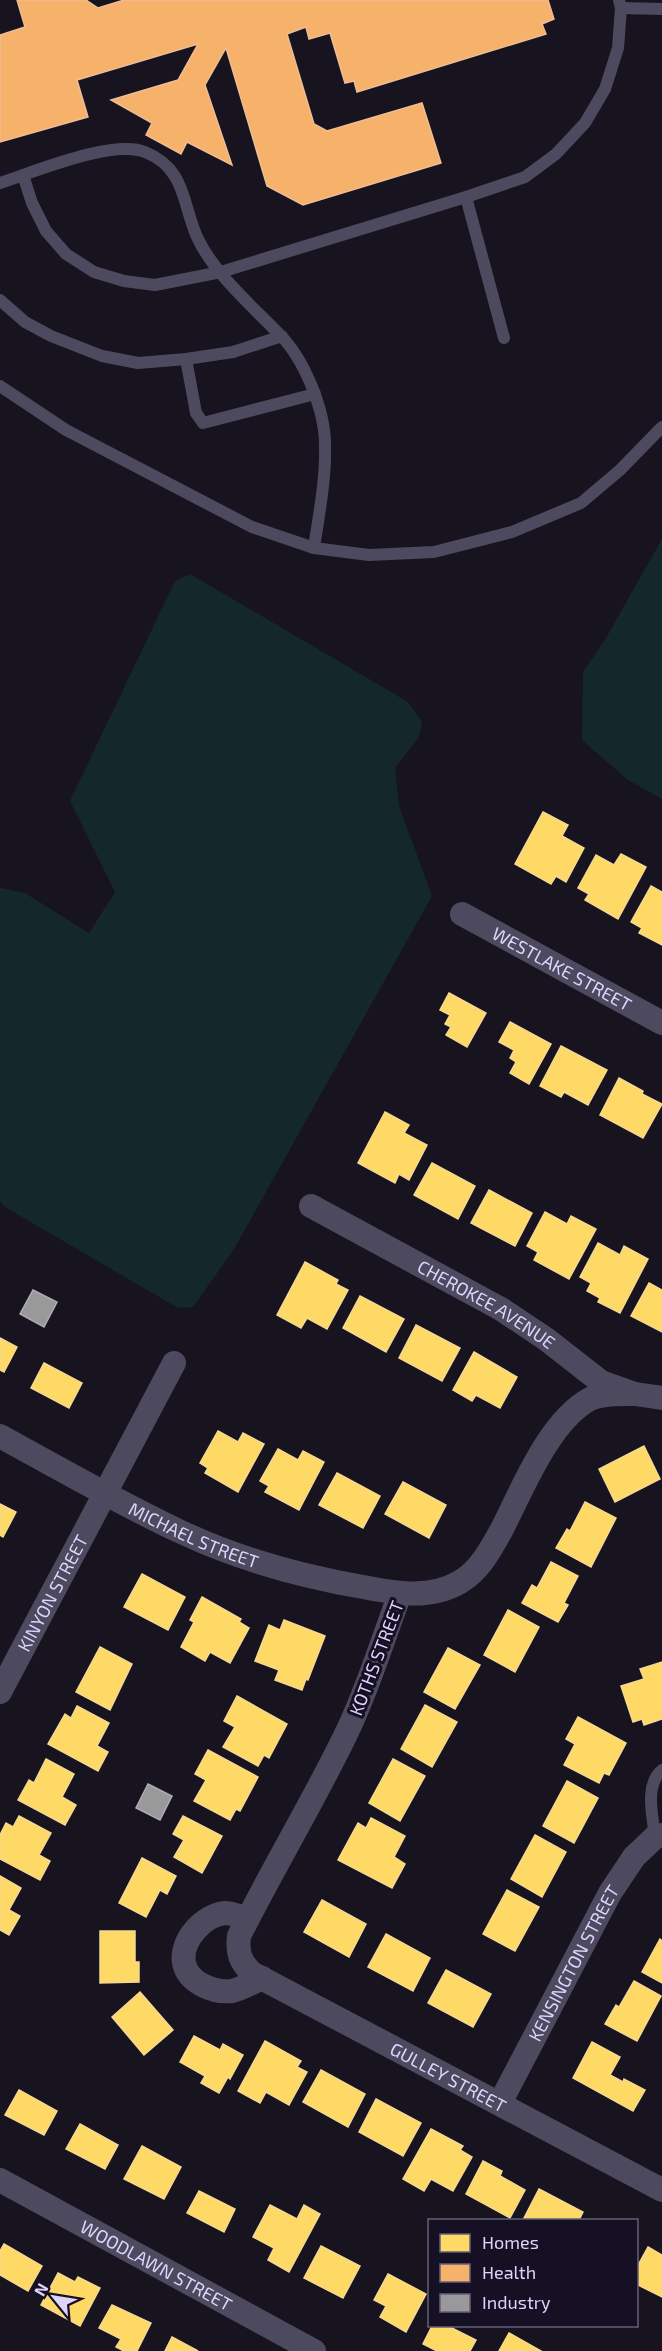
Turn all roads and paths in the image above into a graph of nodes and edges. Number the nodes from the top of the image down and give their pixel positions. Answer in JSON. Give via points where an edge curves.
{"nodes":[{"id":1,"x":620,"y":4,"type":"edge"},
{"id":2,"x":662,"y":9,"type":"edge"},
{"id":3,"x":23,"y":175,"type":"junction"},
{"id":4,"x":0,"y":183,"type":"edge"},
{"id":5,"x":466,"y":197,"type":"junction"},
{"id":6,"x":221,"y":272,"type":"junction"},
{"id":7,"x":0,"y":300,"type":"edge"},
{"id":8,"x":282,"y":336,"type":"junction"},
{"id":9,"x":504,"y":338,"type":"dead end"},
{"id":10,"x":186,"y":359,"type":"junction"},
{"id":11,"x":0,"y":386,"type":"edge"},
{"id":12,"x":315,"y":394,"type":"junction"},
{"id":13,"x":662,"y":428,"type":"edge"},
{"id":14,"x":314,"y":548,"type":"junction"},
{"id":15,"x":462,"y":914,"type":"dead end"},
{"id":16,"x":662,"y":1023,"type":"edge"},
{"id":17,"x":311,"y":1206,"type":"dead end"},
{"id":18,"x":174,"y":1364,"type":"dead end"},
{"id":19,"x":635,"y":1394,"type":"junction"},
{"id":20,"x":662,"y":1398,"type":"edge"},
{"id":21,"x":0,"y":1436,"type":"edge"},
{"id":22,"x":106,"y":1493,"type":"junction"},
{"id":23,"x":400,"y":1594,"type":"junction"},
{"id":24,"x":0,"y":1692,"type":"edge"},
{"id":25,"x":662,"y":1770,"type":"edge"},
{"id":26,"x":659,"y":1836,"type":"edge"},
{"id":27,"x":247,"y":1918,"type":"junction"},
{"id":28,"x":240,"y":1958,"type":"joint"},
{"id":29,"x":262,"y":1978,"type":"junction"},
{"id":30,"x":500,"y":2103,"type":"junction"},
{"id":31,"x":0,"y":2180,"type":"edge"},
{"id":32,"x":662,"y":2190,"type":"edge"},
{"id":33,"x":314,"y":2351,"type":"edge"}],
"edges":[{"from":1,"to":2,"type":"lane"},
{"from":1,"to":5,"type":"lane","via":[[618,48],[605,89],[585,123],[556,154],[525,177]]},
{"from":3,"to":4,"type":"lane"},
{"from":3,"to":6,"type":"lane","via":[[46,231],[66,254],[94,272],[155,285]]},
{"from":3,"to":6,"type":"lane","via":[[99,152],[144,152],[163,164],[181,184],[199,241]]},
{"from":5,"to":6,"type":"lane"},
{"from":5,"to":9,"type":"lane"},
{"from":6,"to":8,"type":"lane"},
{"from":7,"to":10,"type":"lane","via":[[25,322],[102,356],[138,363]]},
{"from":8,"to":10,"type":"lane","via":[[233,352]]},
{"from":8,"to":12,"type":"lane","via":[[303,365]]},
{"from":10,"to":12,"type":"lane","via":[[196,413],[203,423]]},
{"from":11,"to":14,"type":"lane","via":[[66,430],[252,527]]},
{"from":12,"to":14,"type":"lane","via":[[325,442]]},
{"from":13,"to":14,"type":"lane","via":[[581,503],[512,532],[434,552],[369,555]]},
{"from":15,"to":16,"type":"street","name":"WESTLAKE STREET"},
{"from":17,"to":19,"type":"street","name":"CHEROKEE AVENUE","via":[[501,1309],[601,1382]]},
{"from":18,"to":22,"type":"street","name":"KINYON STREET"},
{"from":19,"to":20,"type":"street","name":"CHEROKEE AVENUE"},
{"from":19,"to":23,"type":"street","name":"KOTHS STREET","via":[[591,1399],[562,1424],[543,1450],[489,1552],[472,1572],[440,1591]]},
{"from":21,"to":22,"type":"street","name":"MICHAEL STREET"},
{"from":22,"to":23,"type":"street","name":"MICHAEL STREET","via":[[182,1533],[246,1558],[327,1581]]},
{"from":22,"to":24,"type":"street","name":"KINYON STREET"},
{"from":23,"to":27,"type":"street","name":"KOTHS STREET","via":[[370,1681],[346,1735]]},
{"from":25,"to":26,"type":"lane","via":[[655,1776],[651,1799]]},
{"from":26,"to":30,"type":"street","name":"KENSINGTON STREET","via":[[634,1857],[610,1893]]},
{"from":27,"to":28,"type":"street","name":"KOTHS STREET","via":[[237,1947]]},
{"from":27,"to":29,"type":"street","via":[[226,1913],[198,1926],[187,1945],[184,1962],[192,1977],[210,1990],[233,1991]]},
{"from":28,"to":29,"type":"street","name":"GULLEY STREET","via":[[252,1973]]},
{"from":29,"to":30,"type":"street","name":"GULLEY STREET"},
{"from":30,"to":32,"type":"street","name":"GULLEY STREET"},
{"from":31,"to":33,"type":"street","name":"WOODLAWN STREET"}]}
